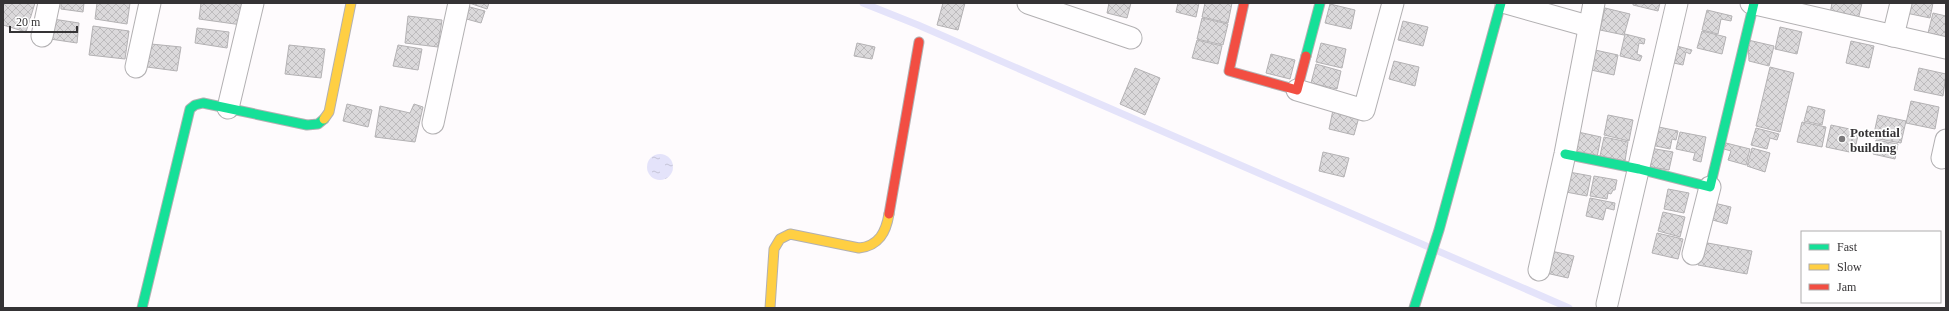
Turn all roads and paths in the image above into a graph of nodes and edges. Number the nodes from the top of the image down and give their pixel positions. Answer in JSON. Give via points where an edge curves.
{"nodes":[{"id":1,"x":48,"y":3,"type":"edge"},
{"id":2,"x":150,"y":3,"type":"edge"},
{"id":3,"x":253,"y":3,"type":"edge"},
{"id":4,"x":351,"y":3,"type":"edge"},
{"id":5,"x":459,"y":3,"type":"edge"},
{"id":6,"x":1028,"y":3,"type":"edge"},
{"id":7,"x":1244,"y":3,"type":"edge"},
{"id":8,"x":1320,"y":3,"type":"edge"},
{"id":9,"x":1393,"y":3,"type":"edge"},
{"id":10,"x":1501,"y":3,"type":"edge"},
{"id":11,"x":1506,"y":3,"type":"edge"},
{"id":12,"x":1594,"y":3,"type":"edge"},
{"id":13,"x":1677,"y":3,"type":"edge"},
{"id":14,"x":1753,"y":3,"type":"edge"},
{"id":15,"x":1901,"y":3,"type":"edge"},
{"id":16,"x":1828,"y":12,"type":"edge"},
{"id":17,"x":1588,"y":26,"type":"junction"},
{"id":18,"x":42,"y":36,"type":"dead end"},
{"id":19,"x":1893,"y":36,"type":"junction"},
{"id":20,"x":1131,"y":38,"type":"dead end"},
{"id":21,"x":919,"y":42,"type":"dead end"},
{"id":22,"x":1946,"y":48,"type":"edge"},
{"id":23,"x":136,"y":67,"type":"dead end"},
{"id":24,"x":1297,"y":90,"type":"junction"},
{"id":25,"x":228,"y":108,"type":"junction"},
{"id":26,"x":433,"y":123,"type":"dead end"},
{"id":27,"x":1565,"y":154,"type":"junction"},
{"id":28,"x":1639,"y":169,"type":"junction"},
{"id":29,"x":1710,"y":187,"type":"junction"},
{"id":30,"x":1693,"y":254,"type":"dead end"},
{"id":31,"x":1539,"y":270,"type":"dead end"},
{"id":32,"x":1607,"y":304,"type":"dead end"},
{"id":33,"x":142,"y":308,"type":"edge"},
{"id":34,"x":770,"y":308,"type":"edge"},
{"id":35,"x":1414,"y":308,"type":"edge"}],
"edges":[{"from":1,"to":18,"type":"street"},
{"from":2,"to":23,"type":"street"},
{"from":3,"to":25,"type":"street"},
{"from":4,"to":25,"type":"street","via":[[329,112],[324,121],[307,125]]},
{"from":5,"to":26,"type":"street"},
{"from":6,"to":20,"type":"street"},
{"from":7,"to":24,"type":"street","via":[[1229,71]]},
{"from":8,"to":24,"type":"street"},
{"from":9,"to":24,"type":"street","via":[[1364,110]]},
{"from":10,"to":35,"type":"street","via":[[1439,230]]},
{"from":11,"to":17,"type":"street"},
{"from":12,"to":17,"type":"street"},
{"from":13,"to":28,"type":"street"},
{"from":14,"to":16,"type":"street"},
{"from":14,"to":29,"type":"street"},
{"from":15,"to":19,"type":"street"},
{"from":16,"to":19,"type":"street"},
{"from":17,"to":27,"type":"street"},
{"from":19,"to":22,"type":"street"},
{"from":21,"to":34,"type":"street","via":[[887,226],[880,239],[871,248],[859,248],[790,234],[780,239],[774,249]]},
{"from":25,"to":33,"type":"street","via":[[203,103],[190,109]]},
{"from":27,"to":28,"type":"street"},
{"from":27,"to":31,"type":"street"},
{"from":28,"to":29,"type":"street"},
{"from":28,"to":32,"type":"street"},
{"from":29,"to":30,"type":"street"}]}
